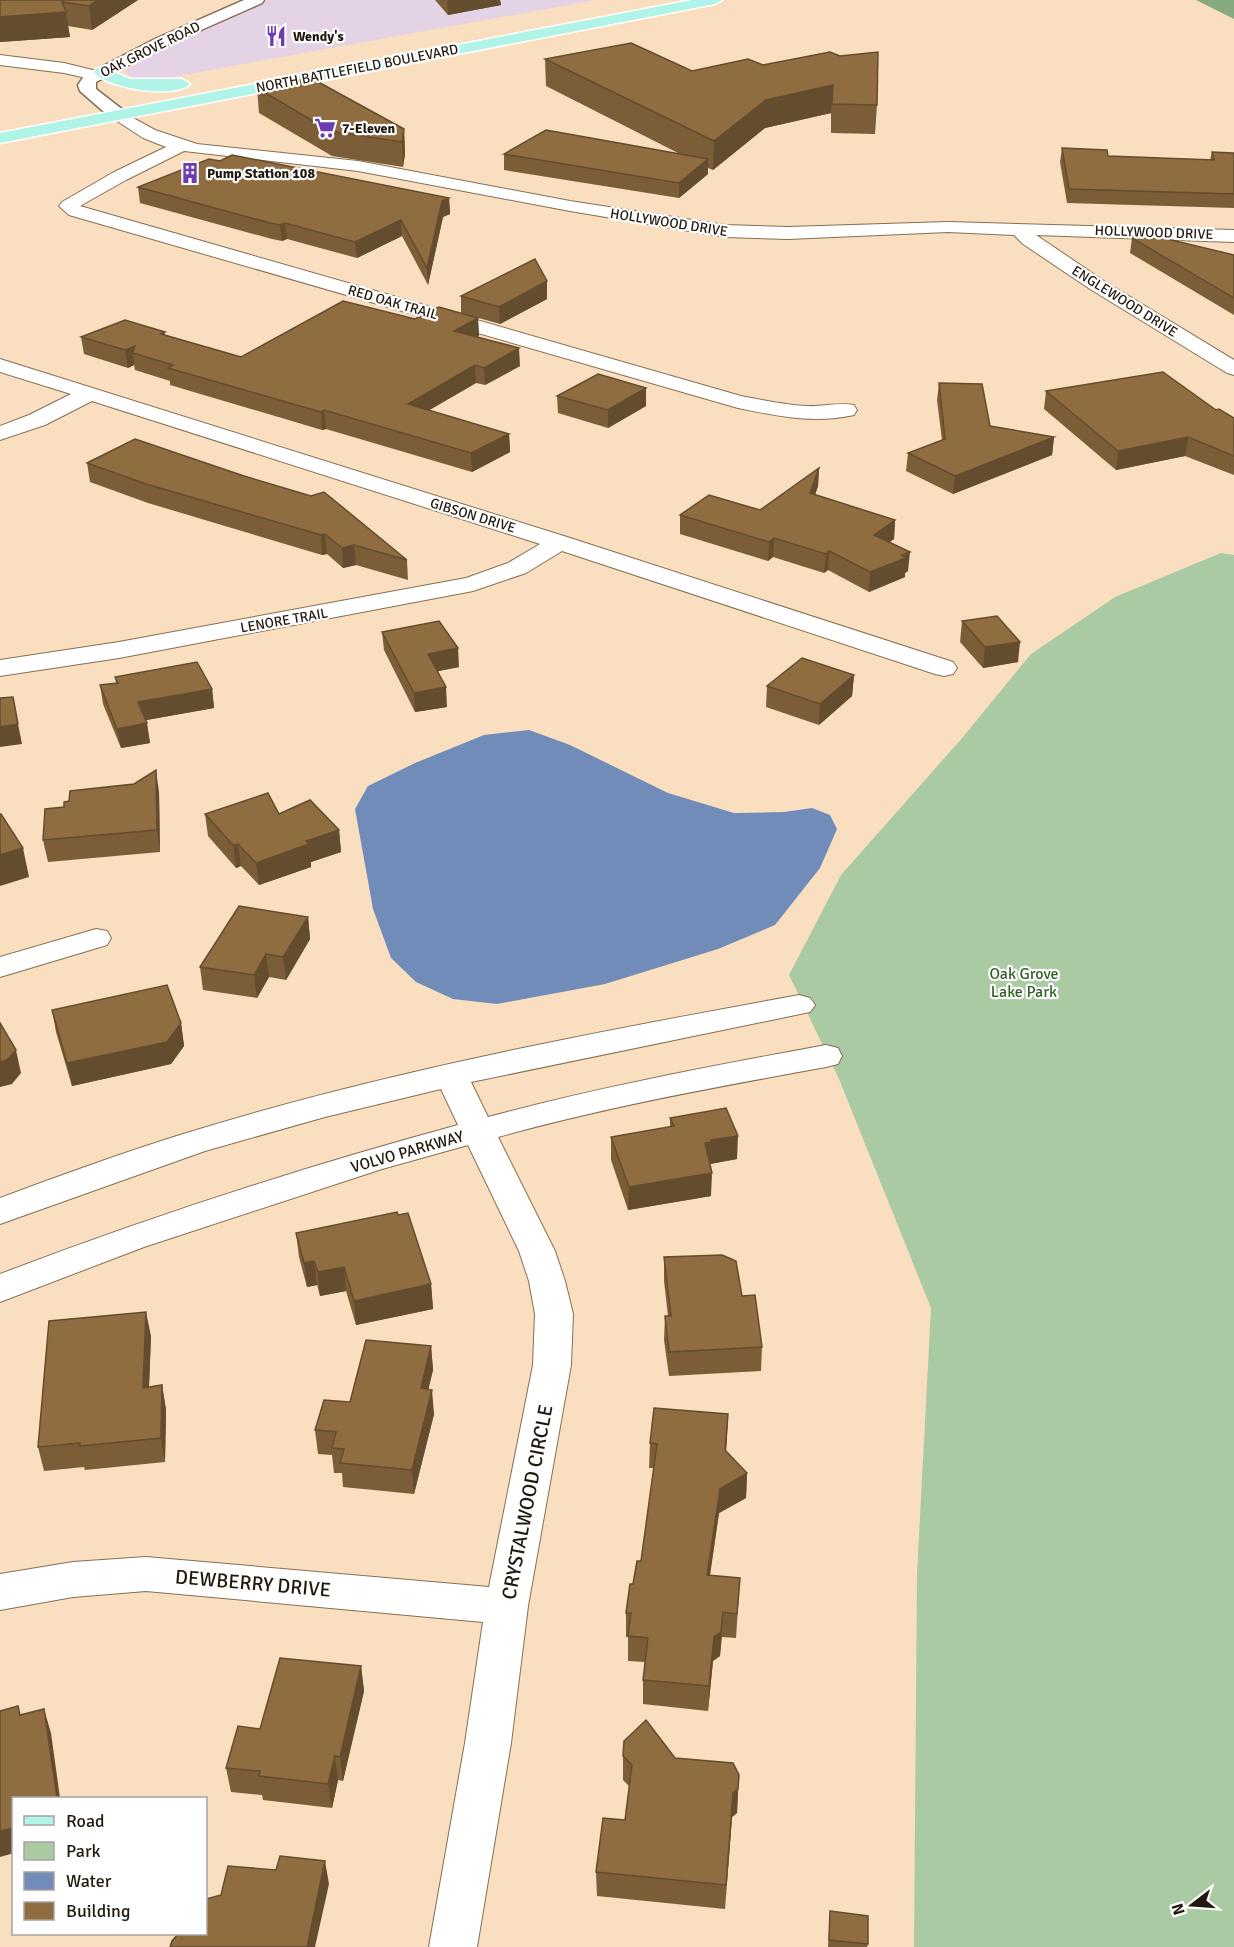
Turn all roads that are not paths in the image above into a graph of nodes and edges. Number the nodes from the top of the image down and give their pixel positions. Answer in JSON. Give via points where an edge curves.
{"nodes":[{"id":1,"x":257,"y":0,"type":"edge"},
{"id":2,"x":640,"y":0,"type":"edge"},
{"id":3,"x":715,"y":0,"type":"edge"},
{"id":4,"x":483,"y":29,"type":"dead end"},
{"id":5,"x":0,"y":60,"type":"edge"},
{"id":6,"x":99,"y":74,"type":"junction"},
{"id":7,"x":203,"y":80,"type":"dead end"},
{"id":8,"x":182,"y":84,"type":"junction"},
{"id":9,"x":91,"y":101,"type":"junction"},
{"id":10,"x":117,"y":114,"type":"junction"},
{"id":11,"x":0,"y":138,"type":"edge"},
{"id":12,"x":181,"y":146,"type":"junction"},
{"id":13,"x":1021,"y":228,"type":"junction"},
{"id":14,"x":1234,"y":236,"type":"edge"},
{"id":15,"x":0,"y":365,"type":"edge"},
{"id":16,"x":1234,"y":369,"type":"edge"},
{"id":17,"x":89,"y":394,"type":"junction"},
{"id":18,"x":846,"y":410,"type":"dead end"},
{"id":19,"x":0,"y":433,"type":"edge"},
{"id":20,"x":559,"y":542,"type":"junction"},
{"id":21,"x":0,"y":668,"type":"edge"},
{"id":22,"x":944,"y":668,"type":"dead end"},
{"id":23,"x":96,"y":938,"type":"dead end"},
{"id":24,"x":0,"y":967,"type":"edge"},
{"id":25,"x":799,"y":1005,"type":"dead end"},
{"id":26,"x":826,"y":1056,"type":"dead end"},
{"id":27,"x":451,"y":1076,"type":"junction"},
{"id":28,"x":478,"y":1130,"type":"junction"},
{"id":29,"x":0,"y":1212,"type":"edge"},
{"id":30,"x":0,"y":1289,"type":"edge"},
{"id":31,"x":0,"y":1593,"type":"edge"},
{"id":32,"x":507,"y":1606,"type":"junction"},
{"id":33,"x":453,"y":1947,"type":"edge"}],
"edges":[{"from":1,"to":6,"type":"street","name":"OAK GROVE ROAD"},
{"from":2,"to":4,"type":"main road"},
{"from":3,"to":10,"type":"main road","name":"NORTH BATTLEFIELD BOULEVARD"},
{"from":5,"to":6,"type":"street"},
{"from":6,"to":8,"type":"main road","via":[[133,84]]},
{"from":6,"to":9,"type":"street","name":"OAK GROVE ROAD","via":[[86,85]]},
{"from":7,"to":8,"type":"main road"},
{"from":8,"to":9,"type":"main road"},
{"from":9,"to":10,"type":"street","name":"OAK GROVE ROAD"},
{"from":10,"to":11,"type":"main road","name":"NORTH BATTLEFIELD BOULEVARD"},
{"from":10,"to":12,"type":"street","name":"HOLLYWOOD DRIVE","via":[[149,134]]},
{"from":12,"to":13,"type":"street","name":"HOLLYWOOD DRIVE","via":[[350,165],[725,231]]},
{"from":12,"to":18,"type":"street","name":"RED OAK TRAIL","via":[[68,206],[738,402],[791,412]]},
{"from":13,"to":14,"type":"street","name":"HOLLYWOOD DRIVE"},
{"from":13,"to":16,"type":"street","name":"ENGLEWOOD DRIVE","via":[[1030,240],[1097,285]]},
{"from":15,"to":17,"type":"street","name":"GIBSON DRIVE"},
{"from":17,"to":19,"type":"street"},
{"from":17,"to":20,"type":"street","name":"GIBSON DRIVE"},
{"from":20,"to":21,"type":"street","name":"LENORE TRAIL","via":[[517,568],[463,586],[119,650]]},
{"from":20,"to":22,"type":"street","name":"GIBSON DRIVE"},
{"from":23,"to":24,"type":"street"},
{"from":25,"to":27,"type":"street","via":[[658,1030]]},
{"from":26,"to":28,"type":"street","name":"VOLVO PARKWAY","via":[[659,1087]]},
{"from":27,"to":28,"type":"street","name":"CRYSTALWOOD CIRCLE"},
{"from":27,"to":29,"type":"street","via":[[256,1124]]},
{"from":28,"to":30,"type":"street","name":"VOLVO PARKWAY","via":[[260,1195]]},
{"from":28,"to":32,"type":"street","name":"CRYSTALWOOD CIRCLE","via":[[537,1251],[554,1314],[552,1365]]},
{"from":31,"to":32,"type":"street","name":"DEWBERRY DRIVE","via":[[43,1582],[146,1574]]},
{"from":32,"to":33,"type":"street","name":"CRYSTALWOOD CIRCLE"}]}
